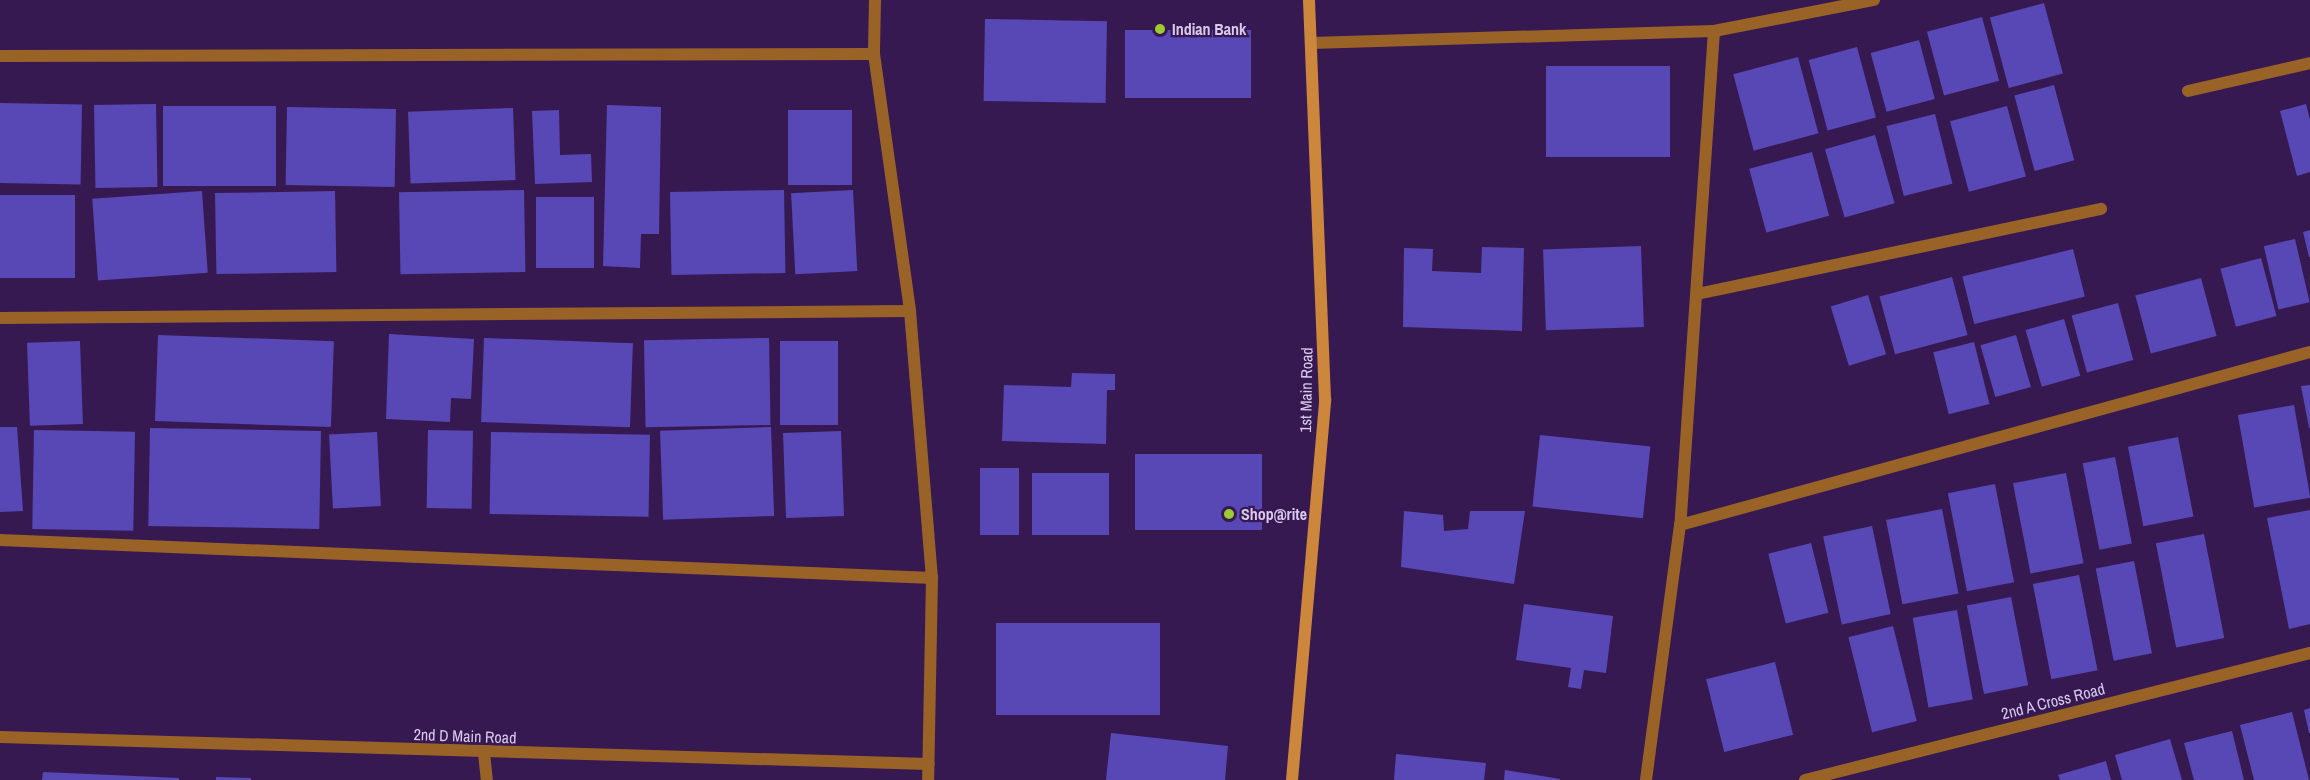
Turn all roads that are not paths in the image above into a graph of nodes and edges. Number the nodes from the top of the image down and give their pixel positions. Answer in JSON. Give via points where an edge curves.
{"nodes":[{"id":1,"x":875,"y":0,"type":"edge"},
{"id":2,"x":1309,"y":0,"type":"edge"},
{"id":3,"x":1874,"y":0,"type":"edge"},
{"id":4,"x":1714,"y":31,"type":"junction"},
{"id":5,"x":1311,"y":43,"type":"junction"},
{"id":6,"x":874,"y":54,"type":"junction"},
{"id":7,"x":0,"y":56,"type":"edge"},
{"id":8,"x":2310,"y":63,"type":"edge"},
{"id":9,"x":2188,"y":91,"type":"dead end"},
{"id":10,"x":2101,"y":209,"type":"dead end"},
{"id":11,"x":1696,"y":294,"type":"junction"},
{"id":12,"x":910,"y":311,"type":"junction"},
{"id":13,"x":0,"y":318,"type":"edge"},
{"id":14,"x":2310,"y":352,"type":"edge"},
{"id":15,"x":1680,"y":525,"type":"junction"},
{"id":16,"x":0,"y":540,"type":"edge"},
{"id":17,"x":932,"y":578,"type":"junction"},
{"id":18,"x":2310,"y":653,"type":"edge"},
{"id":19,"x":0,"y":737,"type":"edge"},
{"id":20,"x":484,"y":753,"type":"junction"},
{"id":21,"x":929,"y":764,"type":"junction"},
{"id":22,"x":487,"y":780,"type":"edge"},
{"id":23,"x":928,"y":780,"type":"edge"},
{"id":24,"x":1292,"y":780,"type":"edge"},
{"id":25,"x":1646,"y":780,"type":"edge"},
{"id":26,"x":1805,"y":780,"type":"edge"}],
"edges":[{"from":1,"to":6,"type":"street"},
{"from":2,"to":5,"type":"main road","name":"1st Main Road"},
{"from":3,"to":4,"type":"street"},
{"from":4,"to":5,"type":"street"},
{"from":4,"to":11,"type":"street"},
{"from":5,"to":24,"type":"main road","name":"1st Main Road","via":[[1325,399]]},
{"from":6,"to":7,"type":"street"},
{"from":6,"to":12,"type":"street"},
{"from":8,"to":9,"type":"street"},
{"from":10,"to":11,"type":"street"},
{"from":11,"to":15,"type":"street"},
{"from":12,"to":13,"type":"street"},
{"from":12,"to":17,"type":"street"},
{"from":14,"to":15,"type":"street"},
{"from":15,"to":25,"type":"street"},
{"from":16,"to":17,"type":"street"},
{"from":17,"to":21,"type":"street"},
{"from":18,"to":26,"type":"street","name":"2nd A Cross Road"},
{"from":19,"to":20,"type":"street","name":"2nd D Main Road"},
{"from":20,"to":21,"type":"street","name":"2nd D Main Road"},
{"from":20,"to":22,"type":"street"},
{"from":21,"to":23,"type":"street"}]}
